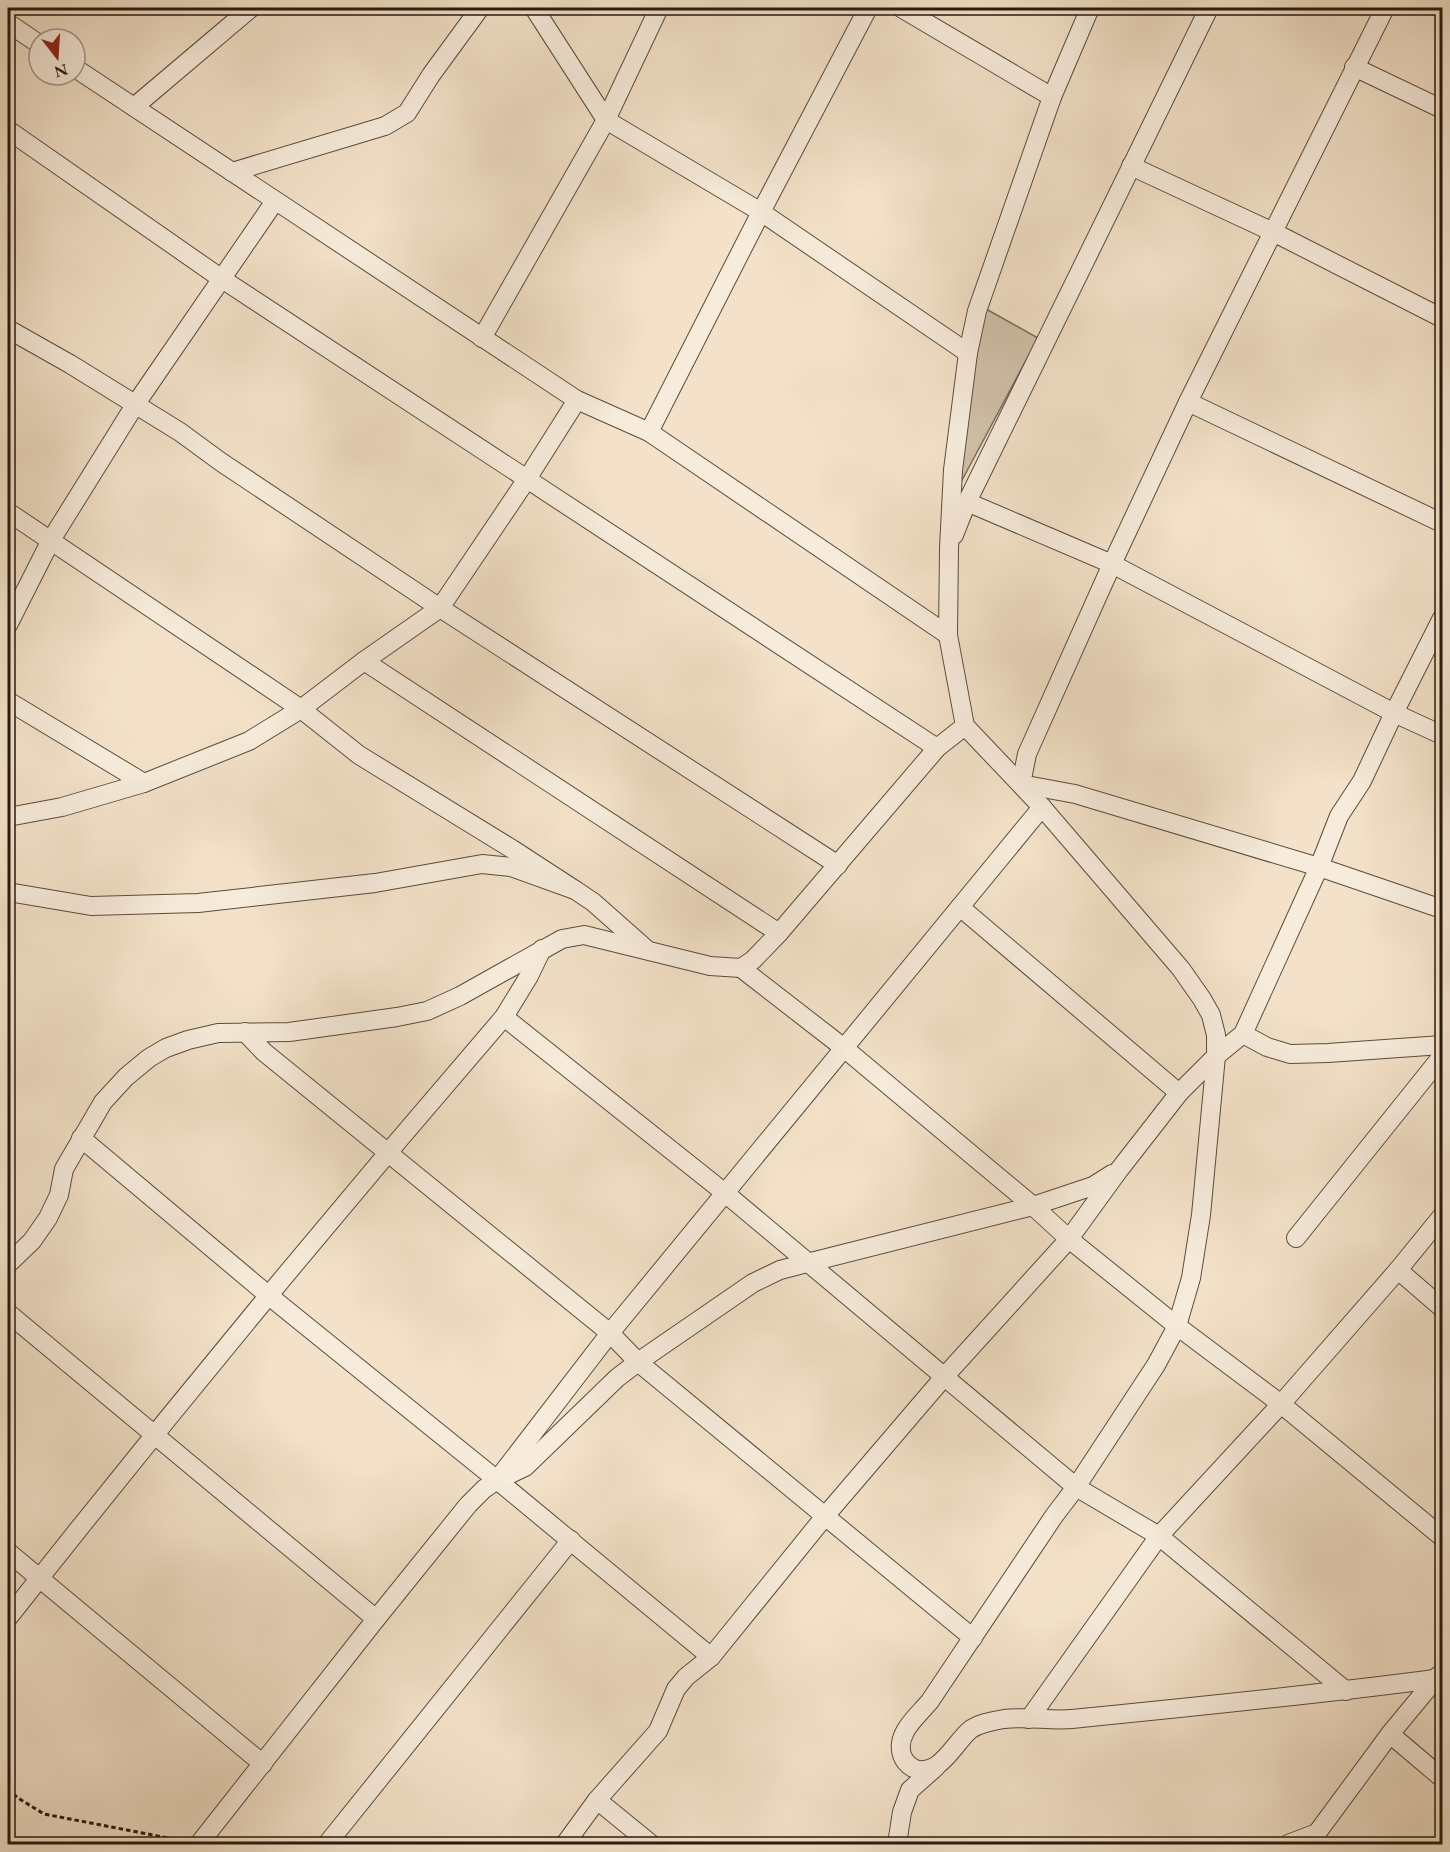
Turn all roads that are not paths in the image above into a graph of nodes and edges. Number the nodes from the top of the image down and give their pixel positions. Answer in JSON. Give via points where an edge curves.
{"nodes":[{"id":1,"x":251,"y":8,"type":"edge"},
{"id":2,"x":480,"y":8,"type":"edge"},
{"id":3,"x":534,"y":8,"type":"edge"},
{"id":4,"x":659,"y":8,"type":"edge"},
{"id":5,"x":868,"y":8,"type":"edge"},
{"id":6,"x":901,"y":8,"type":"edge"},
{"id":7,"x":1090,"y":8,"type":"edge"},
{"id":8,"x":1209,"y":8,"type":"edge"},
{"id":9,"x":1385,"y":8,"type":"edge"},
{"id":10,"x":8,"y":23,"type":"edge"},
{"id":11,"x":27,"y":36,"type":"edge"},
{"id":12,"x":1354,"y":67,"type":"junction"},
{"id":13,"x":87,"y":76,"type":"edge"},
{"id":14,"x":1052,"y":97,"type":"junction"},
{"id":15,"x":134,"y":107,"type":"junction"},
{"id":16,"x":1443,"y":109,"type":"edge"},
{"id":17,"x":606,"y":120,"type":"junction"},
{"id":18,"x":12,"y":133,"type":"edge"},
{"id":19,"x":1131,"y":166,"type":"junction"},
{"id":20,"x":232,"y":172,"type":"junction"},
{"id":21,"x":275,"y":201,"type":"junction"},
{"id":22,"x":761,"y":212,"type":"junction"},
{"id":23,"x":1273,"y":232,"type":"junction"},
{"id":24,"x":222,"y":279,"type":"junction"},
{"id":25,"x":1443,"y":318,"type":"edge"},
{"id":26,"x":8,"y":329,"type":"edge"},
{"id":27,"x":482,"y":338,"type":"junction"},
{"id":28,"x":968,"y":353,"type":"junction"},
{"id":29,"x":577,"y":400,"type":"junction"},
{"id":30,"x":1188,"y":402,"type":"junction"},
{"id":31,"x":135,"y":405,"type":"junction"},
{"id":32,"x":649,"y":432,"type":"junction"},
{"id":33,"x":527,"y":479,"type":"junction"},
{"id":34,"x":967,"y":502,"type":"junction"},
{"id":35,"x":8,"y":512,"type":"edge"},
{"id":36,"x":1443,"y":523,"type":"edge"},
{"id":37,"x":51,"y":540,"type":"junction"},
{"id":38,"x":949,"y":548,"type":"junction"},
{"id":39,"x":1112,"y":564,"type":"junction"},
{"id":40,"x":440,"y":608,"type":"junction"},
{"id":41,"x":1443,"y":618,"type":"edge"},
{"id":42,"x":8,"y":625,"type":"edge"},
{"id":43,"x":948,"y":635,"type":"junction"},
{"id":44,"x":364,"y":661,"type":"junction"},
{"id":45,"x":8,"y":701,"type":"edge"},
{"id":46,"x":301,"y":709,"type":"junction"},
{"id":47,"x":1394,"y":714,"type":"junction"},
{"id":48,"x":965,"y":726,"type":"junction"},
{"id":49,"x":1443,"y":735,"type":"edge"},
{"id":50,"x":938,"y":748,"type":"junction"},
{"id":51,"x":144,"y":783,"type":"junction"},
{"id":52,"x":1021,"y":784,"type":"junction"},
{"id":53,"x":1042,"y":807,"type":"junction"},
{"id":54,"x":8,"y":817,"type":"edge"},
{"id":55,"x":838,"y":865,"type":"junction"},
{"id":56,"x":1319,"y":867,"type":"junction"},
{"id":57,"x":575,"y":890,"type":"junction"},
{"id":58,"x":8,"y":892,"type":"edge"},
{"id":59,"x":960,"y":907,"type":"junction"},
{"id":60,"x":1443,"y":909,"type":"edge"},
{"id":61,"x":779,"y":933,"type":"junction"},
{"id":62,"x":542,"y":949,"type":"junction"},
{"id":63,"x":647,"y":950,"type":"junction"},
{"id":64,"x":741,"y":968,"type":"junction"},
{"id":65,"x":504,"y":1017,"type":"junction"},
{"id":66,"x":245,"y":1032,"type":"junction"},
{"id":67,"x":1243,"y":1034,"type":"junction"},
{"id":68,"x":1443,"y":1045,"type":"edge"},
{"id":69,"x":844,"y":1048,"type":"junction"},
{"id":70,"x":1216,"y":1056,"type":"junction"},
{"id":71,"x":1443,"y":1056,"type":"edge"},
{"id":72,"x":1179,"y":1093,"type":"junction"},
{"id":73,"x":81,"y":1138,"type":"junction"},
{"id":74,"x":388,"y":1152,"type":"junction"},
{"id":75,"x":1119,"y":1170,"type":"junction"},
{"id":76,"x":725,"y":1193,"type":"junction"},
{"id":77,"x":1033,"y":1206,"type":"junction"},
{"id":78,"x":1443,"y":1216,"type":"edge"},
{"id":79,"x":1296,"y":1238,"type":"dead end"},
{"id":80,"x":1069,"y":1239,"type":"junction"},
{"id":81,"x":807,"y":1263,"type":"junction"},
{"id":82,"x":8,"y":1264,"type":"edge"},
{"id":83,"x":1398,"y":1270,"type":"junction"},
{"id":84,"x":268,"y":1295,"type":"junction"},
{"id":85,"x":1443,"y":1308,"type":"edge"},
{"id":86,"x":8,"y":1313,"type":"edge"},
{"id":87,"x":1177,"y":1326,"type":"junction"},
{"id":88,"x":610,"y":1333,"type":"junction"},
{"id":89,"x":638,"y":1362,"type":"junction"},
{"id":90,"x":944,"y":1377,"type":"junction"},
{"id":91,"x":1281,"y":1404,"type":"junction"},
{"id":92,"x":153,"y":1435,"type":"junction"},
{"id":93,"x":497,"y":1480,"type":"junction"},
{"id":94,"x":1077,"y":1487,"type":"junction"},
{"id":95,"x":826,"y":1515,"type":"junction"},
{"id":96,"x":1160,"y":1536,"type":"junction"},
{"id":97,"x":1443,"y":1537,"type":"edge"},
{"id":98,"x":570,"y":1540,"type":"junction"},
{"id":99,"x":8,"y":1552,"type":"edge"},
{"id":100,"x":40,"y":1577,"type":"junction"},
{"id":101,"x":8,"y":1618,"type":"edge"},
{"id":102,"x":376,"y":1619,"type":"junction"},
{"id":103,"x":973,"y":1638,"type":"junction"},
{"id":104,"x":711,"y":1657,"type":"junction"},
{"id":105,"x":1440,"y":1675,"type":"edge"},
{"id":106,"x":1346,"y":1691,"type":"junction"},
{"id":107,"x":1029,"y":1719,"type":"junction"},
{"id":108,"x":1390,"y":1734,"type":"junction"},
{"id":109,"x":263,"y":1764,"type":"junction"},
{"id":110,"x":940,"y":1764,"type":"junction"},
{"id":111,"x":1443,"y":1778,"type":"edge"},
{"id":112,"x":597,"y":1800,"type":"junction"},
{"id":113,"x":199,"y":1844,"type":"edge"},
{"id":114,"x":327,"y":1845,"type":"edge"},
{"id":115,"x":565,"y":1845,"type":"edge"},
{"id":116,"x":651,"y":1845,"type":"edge"},
{"id":117,"x":897,"y":1845,"type":"edge"},
{"id":118,"x":1288,"y":1845,"type":"edge"}],
"edges":[{"from":1,"to":15,"type":"street"},
{"from":2,"to":20,"type":"street","via":[[407,113],[385,126]]},
{"from":3,"to":17,"type":"street"},
{"from":4,"to":17,"type":"street"},
{"from":5,"to":22,"type":"street"},
{"from":6,"to":14,"type":"street"},
{"from":7,"to":14,"type":"street"},
{"from":8,"to":19,"type":"street"},
{"from":9,"to":12,"type":"street"},
{"from":10,"to":11,"type":"street"},
{"from":12,"to":16,"type":"street"},
{"from":12,"to":23,"type":"street"},
{"from":13,"to":15,"type":"street"},
{"from":14,"to":28,"type":"street","via":[[977,311]]},
{"from":15,"to":20,"type":"street"},
{"from":17,"to":22,"type":"street"},
{"from":17,"to":27,"type":"street"},
{"from":18,"to":24,"type":"street"},
{"from":19,"to":23,"type":"street"},
{"from":19,"to":34,"type":"street"},
{"from":20,"to":21,"type":"street"},
{"from":21,"to":24,"type":"street"},
{"from":21,"to":27,"type":"street"},
{"from":22,"to":28,"type":"street"},
{"from":22,"to":32,"type":"street"},
{"from":23,"to":25,"type":"street"},
{"from":23,"to":30,"type":"street"},
{"from":24,"to":31,"type":"street"},
{"from":24,"to":33,"type":"street"},
{"from":26,"to":31,"type":"street"},
{"from":27,"to":29,"type":"street"},
{"from":28,"to":38,"type":"street","via":[[953,470]]},
{"from":29,"to":32,"type":"street"},
{"from":29,"to":33,"type":"street"},
{"from":30,"to":36,"type":"street"},
{"from":30,"to":39,"type":"street"},
{"from":31,"to":37,"type":"street"},
{"from":31,"to":40,"type":"street"},
{"from":32,"to":43,"type":"street"},
{"from":33,"to":40,"type":"street"},
{"from":33,"to":50,"type":"street"},
{"from":34,"to":38,"type":"street"},
{"from":34,"to":39,"type":"street"},
{"from":35,"to":37,"type":"street"},
{"from":37,"to":42,"type":"street"},
{"from":37,"to":46,"type":"street"},
{"from":38,"to":43,"type":"street"},
{"from":39,"to":47,"type":"street"},
{"from":39,"to":52,"type":"street","via":[[1027,754]]},
{"from":40,"to":44,"type":"street"},
{"from":40,"to":55,"type":"street"},
{"from":41,"to":47,"type":"street"},
{"from":43,"to":48,"type":"street"},
{"from":44,"to":46,"type":"street"},
{"from":44,"to":61,"type":"street"},
{"from":45,"to":51,"type":"street"},
{"from":46,"to":51,"type":"street","via":[[249,741]]},
{"from":46,"to":57,"type":"street","via":[[359,755]]},
{"from":47,"to":49,"type":"street"},
{"from":47,"to":56,"type":"street","via":[[1362,781],[1339,816]]},
{"from":48,"to":50,"type":"street"},
{"from":48,"to":52,"type":"street"},
{"from":50,"to":55,"type":"street"},
{"from":51,"to":54,"type":"street","via":[[62,807]]},
{"from":52,"to":53,"type":"street"},
{"from":52,"to":56,"type":"street","via":[[1075,794]]},
{"from":53,"to":59,"type":"street"},
{"from":53,"to":70,"type":"street","via":[[1181,969],[1202,999],[1216,1035]]},
{"from":55,"to":61,"type":"street"},
{"from":56,"to":60,"type":"street"},
{"from":56,"to":67,"type":"street"},
{"from":57,"to":58,"type":"street","via":[[511,867],[482,864],[375,884],[198,903],[91,906]]},
{"from":57,"to":63,"type":"street"},
{"from":59,"to":69,"type":"street"},
{"from":59,"to":72,"type":"street"},
{"from":61,"to":64,"type":"street"},
{"from":62,"to":63,"type":"street","via":[[562,939],[584,935]]},
{"from":62,"to":65,"type":"street"},
{"from":62,"to":66,"type":"street","via":[[501,975],[427,1011],[289,1032]]},
{"from":63,"to":64,"type":"street","via":[[710,966]]},
{"from":64,"to":69,"type":"street"},
{"from":65,"to":74,"type":"street"},
{"from":65,"to":76,"type":"street"},
{"from":66,"to":73,"type":"street","via":[[188,1040],[149,1058],[103,1102]]},
{"from":66,"to":74,"type":"street","via":[[264,1052]]},
{"from":67,"to":68,"type":"street","via":[[1290,1054]]},
{"from":67,"to":70,"type":"street"},
{"from":69,"to":76,"type":"street"},
{"from":69,"to":77,"type":"street"},
{"from":70,"to":72,"type":"street"},
{"from":70,"to":87,"type":"street","via":[[1201,1215],[1191,1278]]},
{"from":71,"to":79,"type":"street"},
{"from":72,"to":75,"type":"street"},
{"from":73,"to":82,"type":"street","via":[[64,1170],[48,1218],[32,1241]]},
{"from":73,"to":84,"type":"street"},
{"from":74,"to":84,"type":"street"},
{"from":74,"to":88,"type":"street"},
{"from":75,"to":77,"type":"street","via":[[1093,1186]]},
{"from":75,"to":80,"type":"street"},
{"from":76,"to":81,"type":"street"},
{"from":76,"to":88,"type":"street"},
{"from":77,"to":80,"type":"street"},
{"from":77,"to":81,"type":"street"},
{"from":78,"to":83,"type":"street"},
{"from":80,"to":87,"type":"street"},
{"from":80,"to":90,"type":"street"},
{"from":81,"to":89,"type":"street","via":[[753,1283]]},
{"from":81,"to":90,"type":"street"},
{"from":83,"to":85,"type":"street"},
{"from":83,"to":91,"type":"street"},
{"from":84,"to":92,"type":"street"},
{"from":84,"to":93,"type":"street"},
{"from":86,"to":92,"type":"street"},
{"from":87,"to":91,"type":"street"},
{"from":87,"to":94,"type":"street"},
{"from":88,"to":89,"type":"street"},
{"from":88,"to":93,"type":"street"},
{"from":89,"to":93,"type":"street","via":[[525,1467]]},
{"from":89,"to":95,"type":"street"},
{"from":90,"to":94,"type":"street"},
{"from":90,"to":95,"type":"street"},
{"from":91,"to":96,"type":"street"},
{"from":91,"to":97,"type":"street"},
{"from":92,"to":100,"type":"street"},
{"from":92,"to":102,"type":"street"},
{"from":93,"to":98,"type":"street"},
{"from":93,"to":102,"type":"street","via":[[468,1505]]},
{"from":94,"to":96,"type":"street"},
{"from":94,"to":103,"type":"street"},
{"from":95,"to":103,"type":"street"},
{"from":95,"to":104,"type":"street"},
{"from":96,"to":106,"type":"street"},
{"from":96,"to":107,"type":"street"},
{"from":98,"to":104,"type":"street"},
{"from":98,"to":114,"type":"street"},
{"from":99,"to":100,"type":"street"},
{"from":100,"to":101,"type":"street"},
{"from":100,"to":109,"type":"street"},
{"from":102,"to":109,"type":"street"},
{"from":103,"to":110,"type":"street","via":[[910,1724],[900,1746],[903,1758],[917,1770]]},
{"from":104,"to":112,"type":"street","via":[[676,1689],[658,1731]]},
{"from":105,"to":106,"type":"street"},
{"from":105,"to":108,"type":"street"},
{"from":106,"to":107,"type":"street","via":[[1064,1720]]},
{"from":107,"to":110,"type":"street","via":[[1007,1719],[971,1729]]},
{"from":108,"to":111,"type":"street"},
{"from":108,"to":118,"type":"street","via":[[1317,1833]]},
{"from":109,"to":113,"type":"street"},
{"from":110,"to":117,"type":"street","via":[[910,1790]]},
{"from":112,"to":115,"type":"street"},
{"from":112,"to":116,"type":"street"}]}
